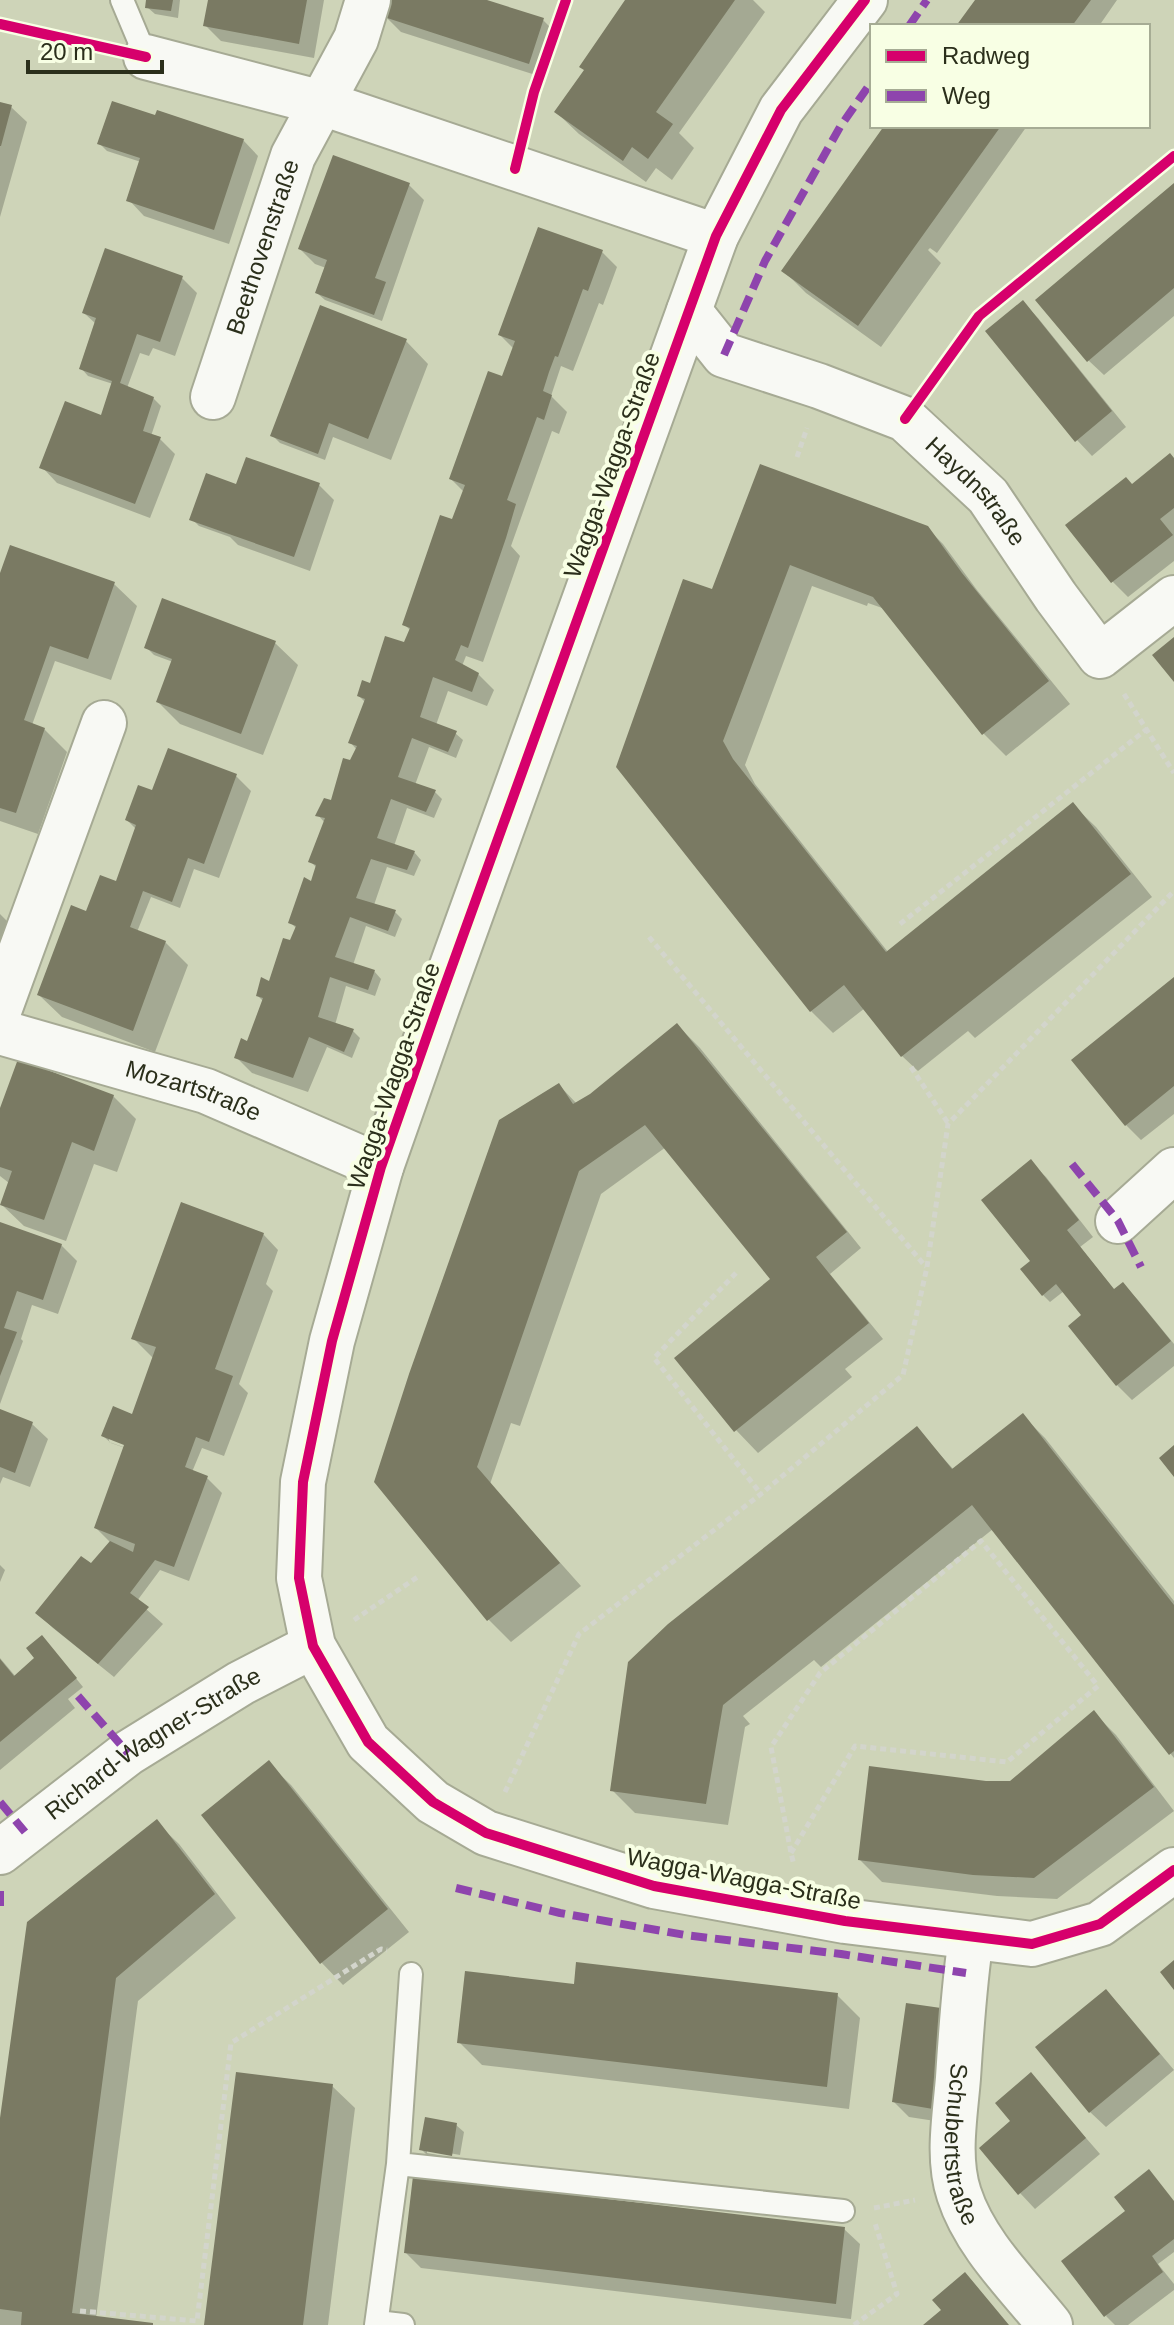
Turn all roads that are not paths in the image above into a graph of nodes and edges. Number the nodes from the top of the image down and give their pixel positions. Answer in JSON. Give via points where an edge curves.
{"nodes":[{"id":1,"x":122,"y":0,"type":"edge"},
{"id":2,"x":368,"y":0,"type":"edge"},
{"id":3,"x":865,"y":0,"type":"edge"},
{"id":4,"x":146,"y":57,"type":"joint"},
{"id":5,"x":322,"y":103,"type":"junction"},
{"id":6,"x":716,"y":236,"type":"junction"},
{"id":7,"x":689,"y":311,"type":"junction"},
{"id":8,"x":213,"y":397,"type":"dead end"},
{"id":9,"x":1174,"y":598,"type":"edge"},
{"id":10,"x":104,"y":723,"type":"dead end"},
{"id":11,"x":0,"y":1008,"type":"edge"},
{"id":12,"x":0,"y":1032,"type":"edge"},
{"id":13,"x":381,"y":1167,"type":"junction"},
{"id":14,"x":1174,"y":1170,"type":"edge"},
{"id":15,"x":1118,"y":1221,"type":"dead end"},
{"id":16,"x":313,"y":1646,"type":"junction"},
{"id":17,"x":0,"y":1852,"type":"edge"},
{"id":18,"x":1174,"y":1870,"type":"edge"},
{"id":19,"x":971,"y":1938,"type":"junction"},
{"id":20,"x":411,"y":1974,"type":"dead end"},
{"id":21,"x":398,"y":2164,"type":"junction"},
{"id":22,"x":843,"y":2211,"type":"dead end"},
{"id":23,"x":376,"y":2324,"type":"edge"},
{"id":24,"x":403,"y":2325,"type":"edge"},
{"id":25,"x":1050,"y":2325,"type":"edge"}],
"edges":[{"from":1,"to":4,"type":"lane"},
{"from":2,"to":5,"type":"street","name":"Beethovenstraße","via":[[356,39]]},
{"from":3,"to":6,"type":"street","name":"Wagga-Wagga-Straße","via":[[781,110]]},
{"from":4,"to":5,"type":"street"},
{"from":5,"to":6,"type":"street"},
{"from":5,"to":8,"type":"street","name":"Beethovenstraße","via":[[293,156]]},
{"from":6,"to":7,"type":"street","name":"Wagga-Wagga-Straße"},
{"from":7,"to":9,"type":"street","name":"Haydnstraße","via":[[724,355],[905,419],[988,496],[1100,656]]},
{"from":7,"to":13,"type":"street","name":"Wagga-Wagga-Straße"},
{"from":10,"to":11,"type":"street"},
{"from":12,"to":13,"type":"street","name":"Mozartstraße","via":[[206,1091]]},
{"from":13,"to":16,"type":"street","name":"Wagga-Wagga-Straße","via":[[332,1341],[303,1482],[299,1578]]},
{"from":14,"to":15,"type":"street"},
{"from":16,"to":17,"type":"street","name":"Richard-Wagner-Straße","via":[[241,1683],[128,1753]]},
{"from":16,"to":19,"type":"street","name":"Wagga-Wagga-Straße","via":[[368,1742],[433,1802],[486,1833],[654,1886]]},
{"from":18,"to":19,"type":"street","name":"Wagga-Wagga-Straße","via":[[1100,1924],[1032,1944]]},
{"from":19,"to":25,"type":"street","name":"Schubertstraße","via":[[954,2172],[959,2196],[981,2239]]},
{"from":20,"to":21,"type":"lane"},
{"from":21,"to":22,"type":"lane"},
{"from":21,"to":23,"type":"lane"},
{"from":23,"to":24,"type":"lane"}]}
